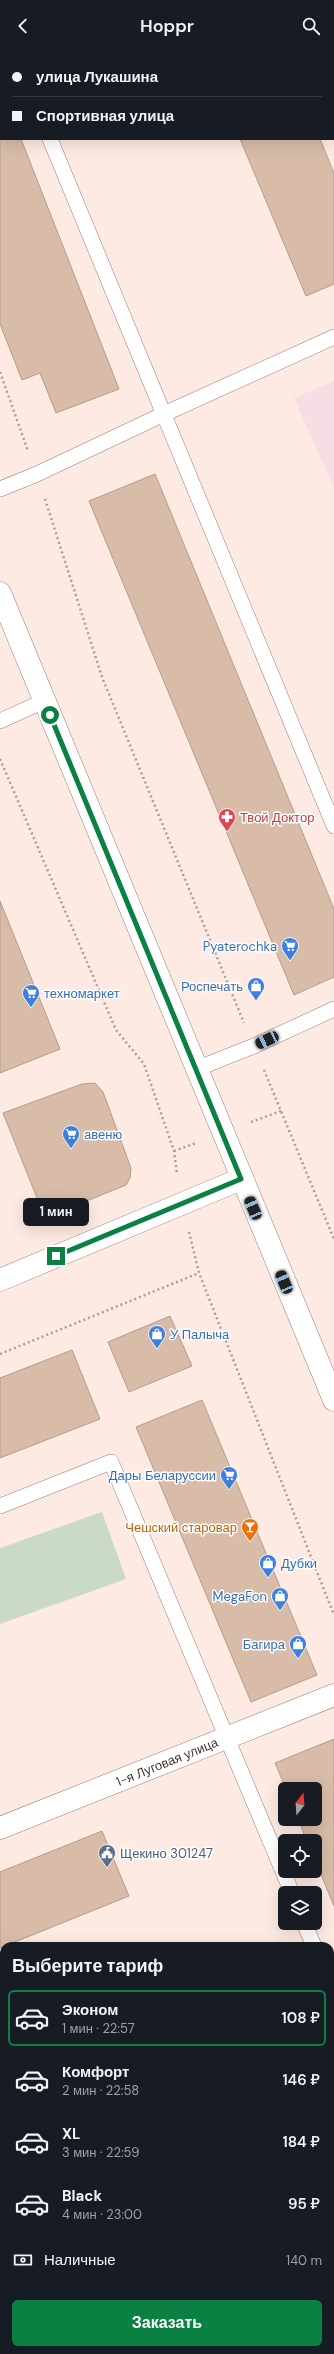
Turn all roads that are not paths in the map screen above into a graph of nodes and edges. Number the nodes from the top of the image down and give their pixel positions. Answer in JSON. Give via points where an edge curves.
{"nodes":[{"id":1,"x":50,"y":140,"type":"edge"},
{"id":2,"x":334,"y":338,"type":"edge"},
{"id":3,"x":164,"y":414,"type":"junction"},
{"id":4,"x":0,"y":489,"type":"edge"},
{"id":5,"x":0,"y":593,"type":"edge"},
{"id":6,"x":44,"y":701,"type":"junction"},
{"id":7,"x":0,"y":721,"type":"edge"},
{"id":8,"x":334,"y":826,"type":"edge"},
{"id":9,"x":334,"y":1009,"type":"edge"},
{"id":10,"x":196,"y":1069,"type":"junction"},
{"id":11,"x":241,"y":1179,"type":"junction"},
{"id":12,"x":0,"y":1280,"type":"edge"},
{"id":13,"x":334,"y":1400,"type":"edge"},
{"id":14,"x":0,"y":1506,"type":"edge"},
{"id":15,"x":334,"y":1695,"type":"edge"},
{"id":16,"x":226,"y":1739,"type":"junction"},
{"id":17,"x":0,"y":1828,"type":"edge"},
{"id":18,"x":289,"y":1886,"type":"edge"},
{"id":19,"x":307,"y":1930,"type":"edge"},
{"id":20,"x":312,"y":1942,"type":"edge"}],
"edges":[{"from":1,"to":3,"type":"lane"},
{"from":2,"to":3,"type":"lane"},
{"from":3,"to":4,"type":"lane"},
{"from":3,"to":8,"type":"lane"},
{"from":5,"to":6,"type":"main road"},
{"from":6,"to":7,"type":"lane"},
{"from":6,"to":10,"type":"main road"},
{"from":9,"to":10,"type":"lane","via":[[254,1046]]},
{"from":10,"to":11,"type":"main road"},
{"from":11,"to":12,"type":"main road"},
{"from":11,"to":13,"type":"main road"},
{"from":14,"to":16,"type":"lane","via":[[111,1462]]},
{"from":15,"to":16,"type":"main road","name":"1-я Луговая улица"},
{"from":16,"to":17,"type":"main road","name":"1-я Луговая улица"},
{"from":16,"to":18,"type":"lane"},
{"from":19,"to":20,"type":"lane"}]}
